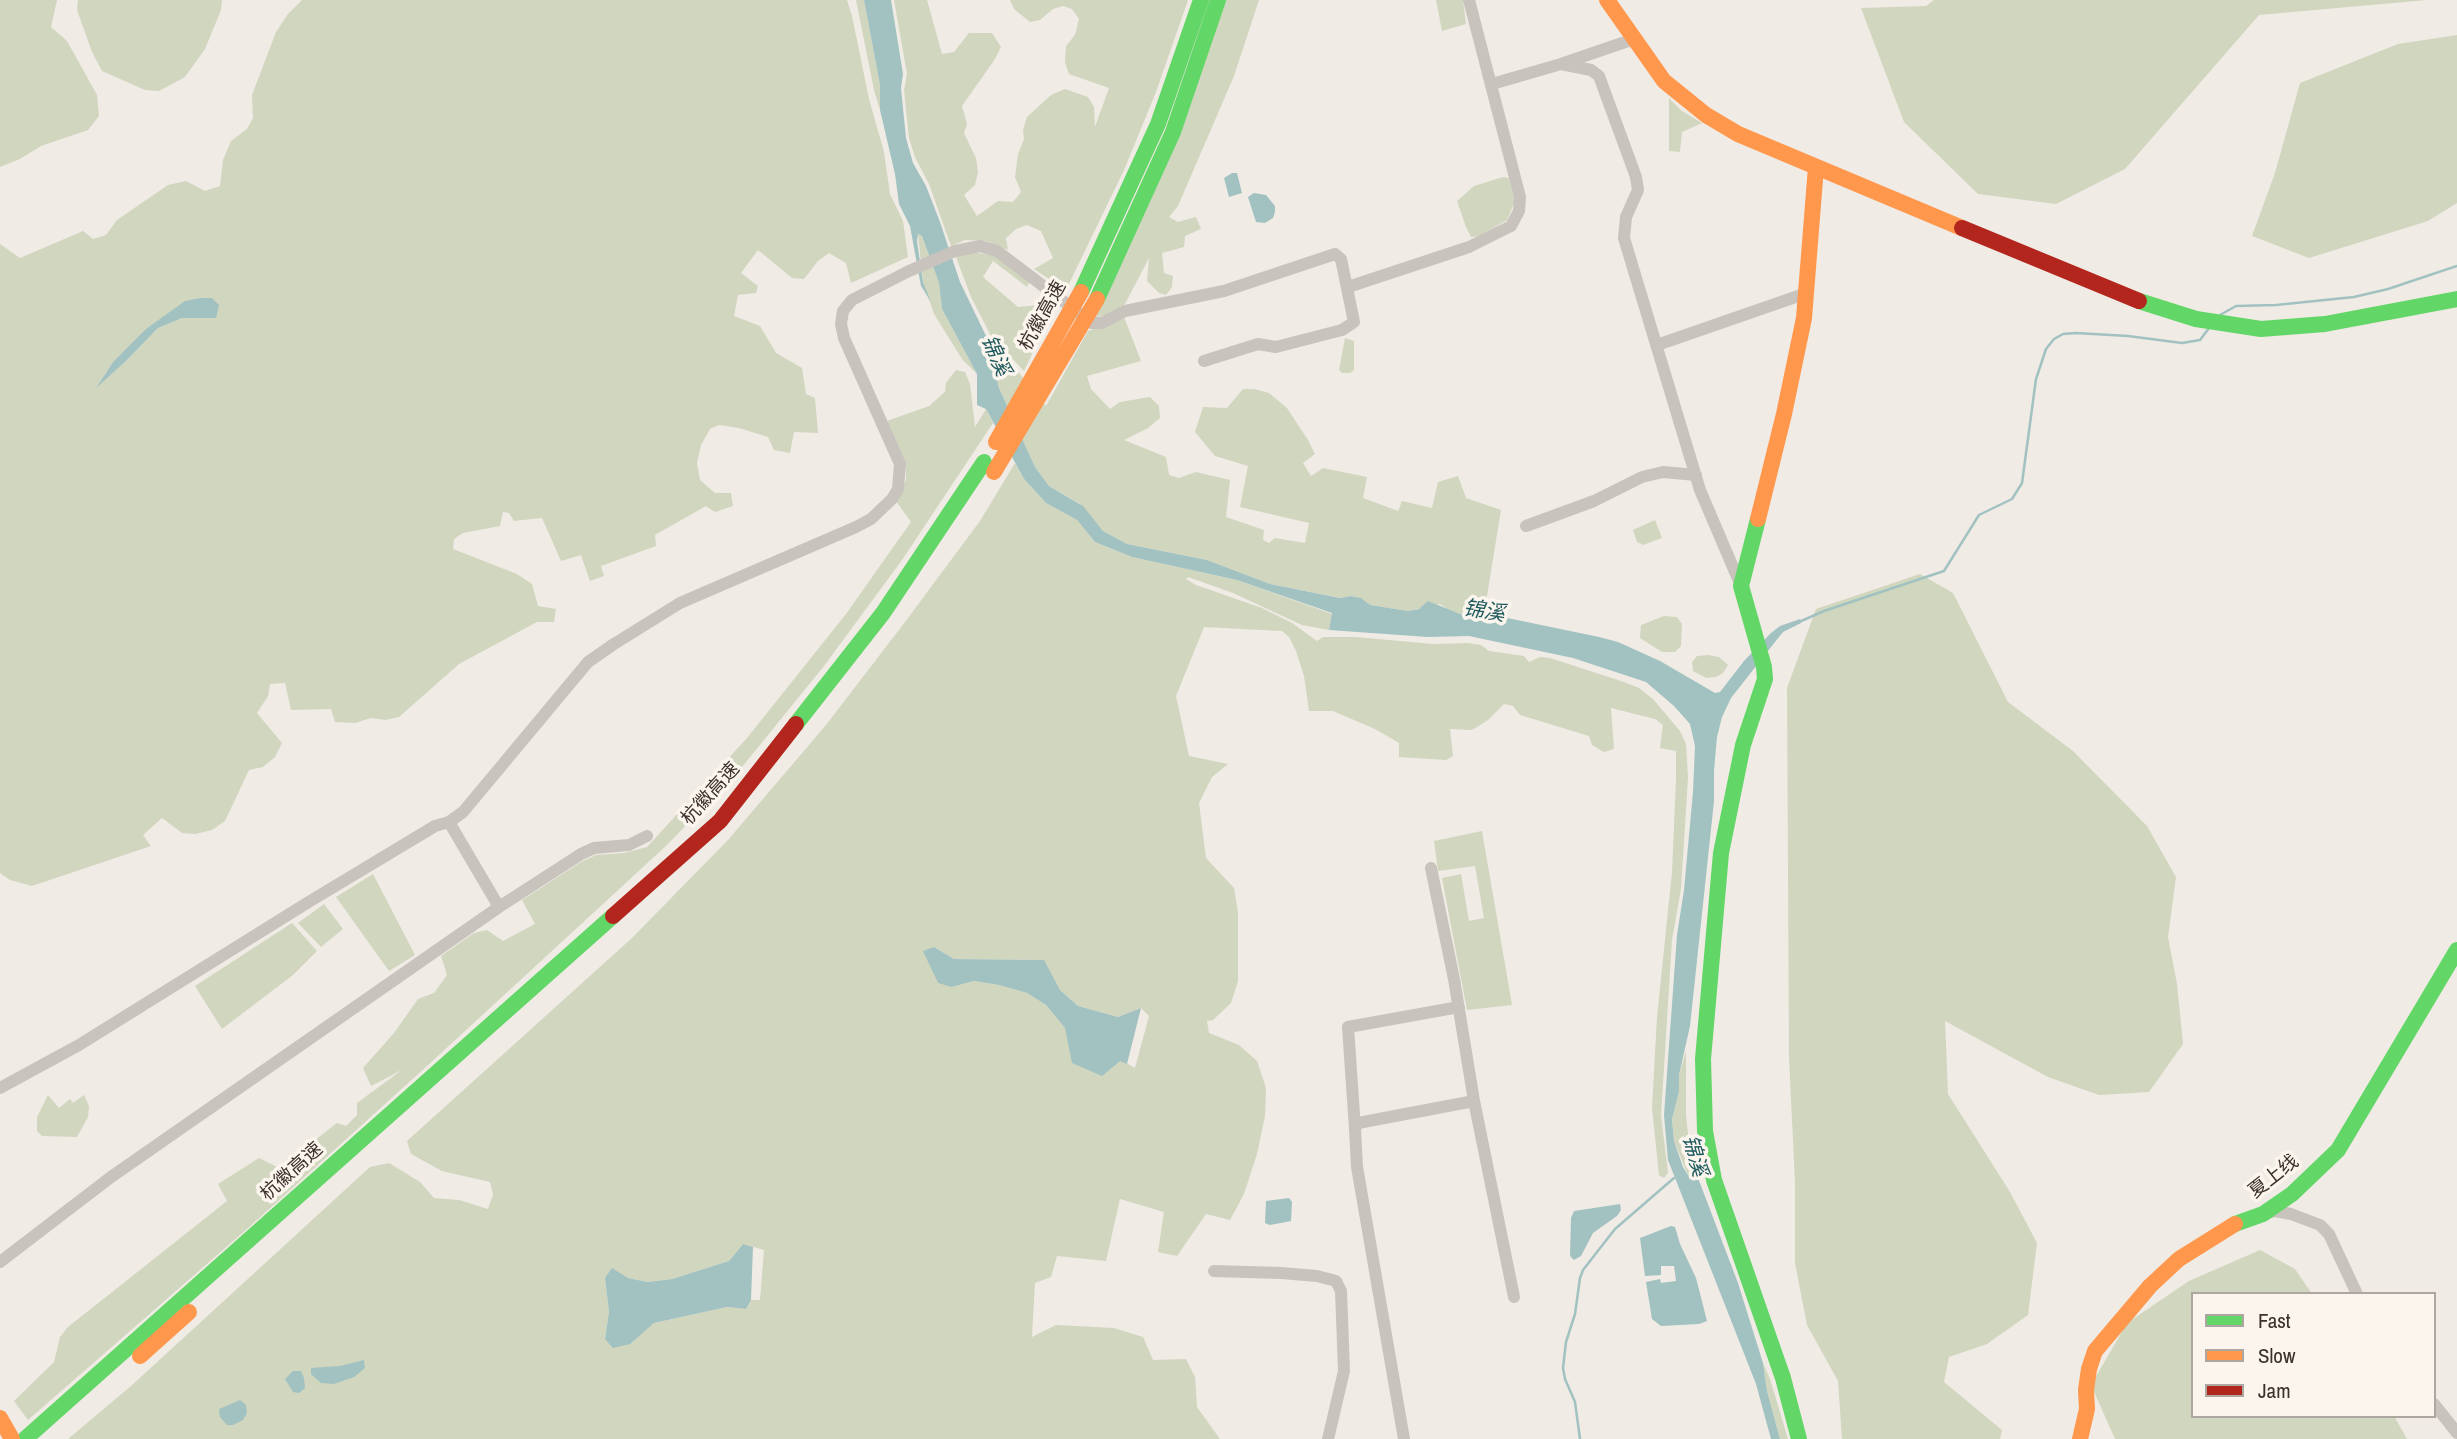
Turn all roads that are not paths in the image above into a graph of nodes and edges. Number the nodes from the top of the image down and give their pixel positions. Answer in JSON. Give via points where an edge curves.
{"nodes":[{"id":1,"x":1201,"y":0,"type":"edge"},
{"id":2,"x":1218,"y":0,"type":"edge"},
{"id":3,"x":1469,"y":0,"type":"edge"},
{"id":4,"x":1607,"y":0,"type":"edge"},
{"id":5,"x":1634,"y":39,"type":"junction"},
{"id":6,"x":1561,"y":64,"type":"junction"},
{"id":7,"x":1492,"y":83,"type":"junction"},
{"id":8,"x":1816,"y":167,"type":"junction"},
{"id":9,"x":1348,"y":286,"type":"junction"},
{"id":10,"x":1807,"y":293,"type":"junction"},
{"id":11,"x":2457,"y":299,"type":"edge"},
{"id":12,"x":1657,"y":345,"type":"junction"},
{"id":13,"x":1204,"y":361,"type":"dead end"},
{"id":14,"x":989,"y":467,"type":"junction"},
{"id":15,"x":1696,"y":475,"type":"junction"},
{"id":16,"x":1526,"y":526,"type":"dead end"},
{"id":17,"x":1741,"y":586,"type":"junction"},
{"id":18,"x":450,"y":822,"type":"junction"},
{"id":19,"x":647,"y":836,"type":"dead end"},
{"id":20,"x":1431,"y":868,"type":"dead end"},
{"id":21,"x":499,"y":907,"type":"junction"},
{"id":22,"x":2457,"y":950,"type":"edge"},
{"id":23,"x":1459,"y":1007,"type":"junction"},
{"id":24,"x":0,"y":1088,"type":"edge"},
{"id":25,"x":1474,"y":1101,"type":"junction"},
{"id":26,"x":1355,"y":1129,"type":"junction"},
{"id":27,"x":2263,"y":1214,"type":"junction"},
{"id":28,"x":0,"y":1262,"type":"edge"},
{"id":29,"x":1214,"y":1271,"type":"dead end"},
{"id":30,"x":2356,"y":1292,"type":"edge"},
{"id":31,"x":1514,"y":1297,"type":"dead end"},
{"id":32,"x":2436,"y":1407,"type":"edge"},
{"id":33,"x":0,"y":1418,"type":"edge"},
{"id":34,"x":48,"y":1432,"type":"edge"},
{"id":35,"x":2457,"y":1433,"type":"edge"},
{"id":36,"x":12,"y":1439,"type":"edge"},
{"id":37,"x":25,"y":1439,"type":"edge"},
{"id":38,"x":1328,"y":1439,"type":"edge"},
{"id":39,"x":1404,"y":1439,"type":"edge"},
{"id":40,"x":1799,"y":1439,"type":"edge"},
{"id":41,"x":2080,"y":1439,"type":"edge"}],
"edges":[{"from":1,"to":14,"type":"main road","name":"杭徽高速","bridge":true,"via":[[1158,124],[1081,292]]},
{"from":2,"to":14,"type":"main road","name":"杭徽高速","bridge":true,"via":[[1173,132],[1097,299],[1036,404]]},
{"from":3,"to":7,"type":"street"},
{"from":4,"to":5,"type":"main road"},
{"from":5,"to":6,"type":"street"},
{"from":5,"to":8,"type":"main road","via":[[1664,81],[1706,115],[1738,134]]},
{"from":6,"to":7,"type":"street"},
{"from":6,"to":12,"type":"street","via":[[1599,76],[1636,177],[1638,190],[1623,230]]},
{"from":7,"to":9,"type":"street","via":[[1521,202],[1511,226],[1457,252]]},
{"from":8,"to":10,"type":"main road"},
{"from":8,"to":11,"type":"main road","via":[[2122,295],[2214,322],[2262,329],[2314,325]]},
{"from":9,"to":13,"type":"street","via":[[1354,322],[1342,330],[1276,346],[1258,344]]},
{"from":9,"to":18,"type":"street","via":[[1341,259],[1335,254],[1224,291],[1133,309],[1092,323],[997,251],[980,246],[955,251],[852,300],[843,311],[841,324],[900,464],[898,489],[892,499],[856,527],[680,603],[588,662]]},
{"from":10,"to":12,"type":"street"},
{"from":10,"to":17,"type":"main road","via":[[1784,414]]},
{"from":12,"to":15,"type":"street"},
{"from":14,"to":34,"type":"main road","name":"杭徽高速","via":[[892,618],[725,828],[476,1056]]},
{"from":15,"to":16,"type":"street","via":[[1662,472],[1642,477]]},
{"from":15,"to":17,"type":"street"},
{"from":17,"to":40,"type":"main road","via":[[1764,667],[1762,690],[1742,745],[1721,853],[1703,1059],[1704,1120],[1714,1180],[1783,1378]]},
{"from":18,"to":21,"type":"street"},
{"from":18,"to":24,"type":"street","via":[[435,826],[79,1045]]},
{"from":19,"to":21,"type":"street","via":[[629,845],[581,853]]},
{"from":20,"to":23,"type":"street"},
{"from":21,"to":28,"type":"street","via":[[111,1177]]},
{"from":22,"to":27,"type":"main road","name":"夏上线","via":[[2338,1150],[2292,1194]]},
{"from":23,"to":25,"type":"street"},
{"from":23,"to":26,"type":"street","via":[[1348,1027]]},
{"from":25,"to":26,"type":"street","via":[[1358,1124]]},
{"from":25,"to":31,"type":"street"},
{"from":26,"to":39,"type":"street","via":[[1359,1181]]},
{"from":27,"to":30,"type":"street","via":[[2291,1214],[2320,1225],[2329,1234]]},
{"from":27,"to":41,"type":"main road","name":"夏上线","via":[[2235,1224],[2179,1259],[2095,1350]]},
{"from":29,"to":38,"type":"street","via":[[1336,1281],[1341,1291],[1343,1371]]},
{"from":32,"to":35,"type":"street"},
{"from":33,"to":36,"type":"main road"},
{"from":34,"to":37,"type":"main road","name":"杭徽高速"}]}
